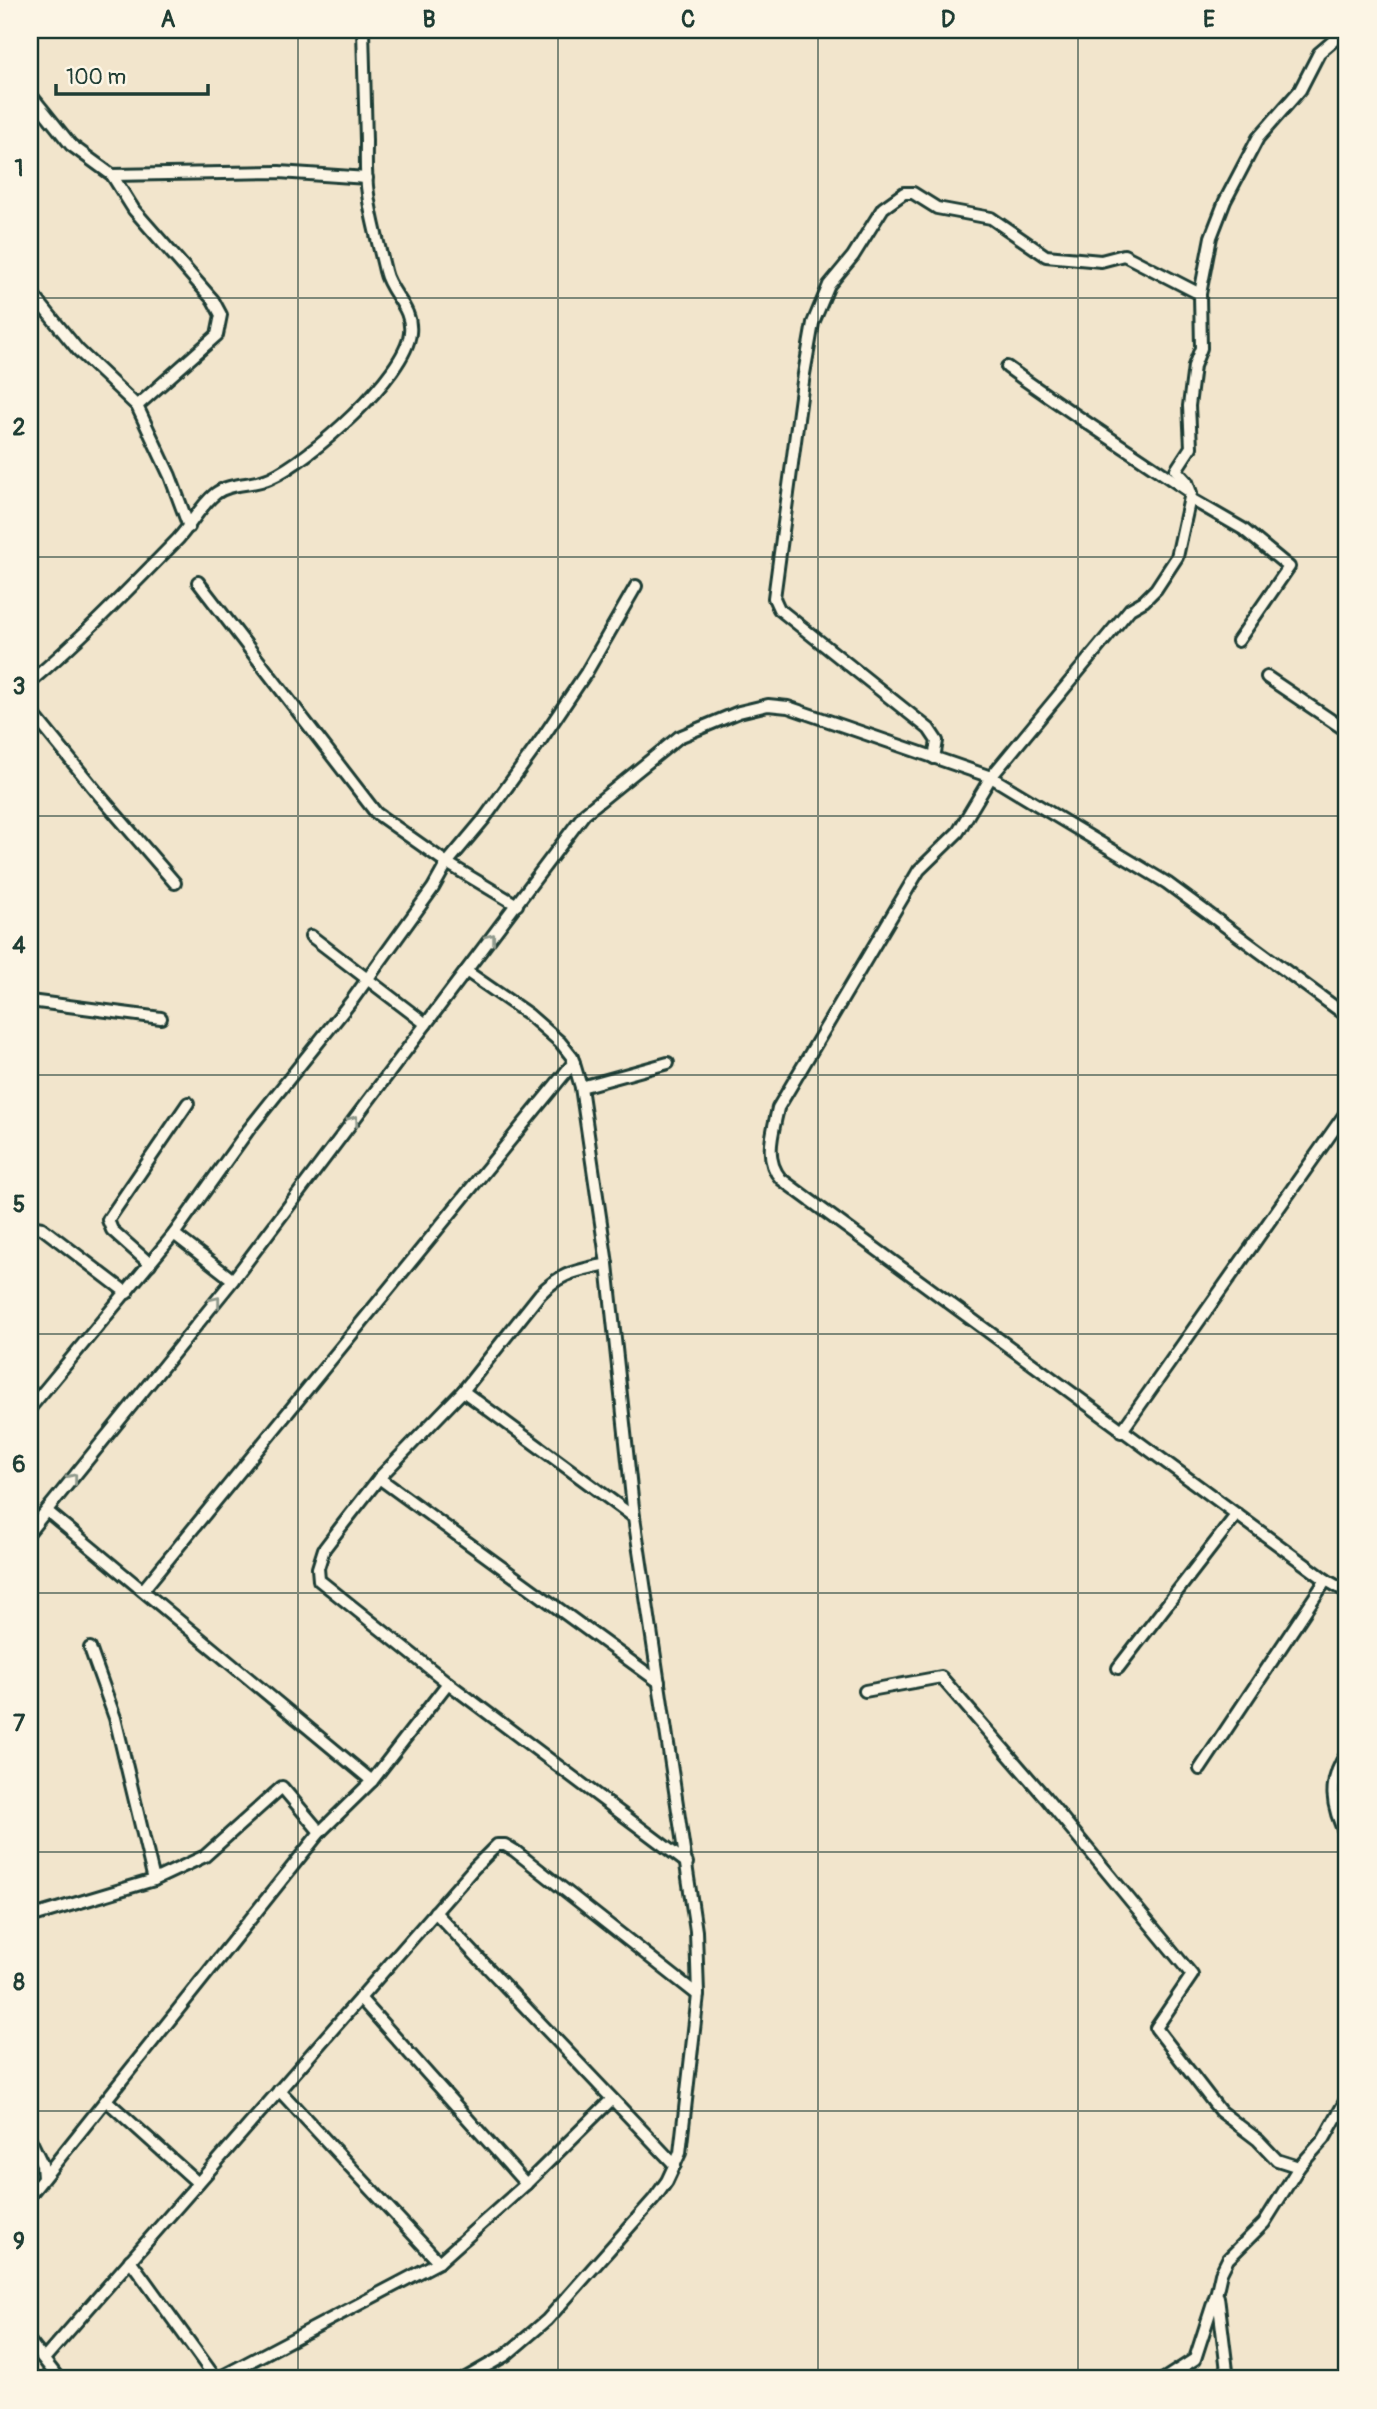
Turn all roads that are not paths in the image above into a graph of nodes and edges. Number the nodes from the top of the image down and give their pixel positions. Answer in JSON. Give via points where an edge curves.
{"nodes":[{"id":1,"x":363,"y":30,"type":"edge"},
{"id":2,"x":1346,"y":30,"type":"edge"},
{"id":3,"x":30,"y":94,"type":"edge"},
{"id":4,"x":112,"y":175,"type":"junction"},
{"id":5,"x":367,"y":178,"type":"junction"},
{"id":6,"x":30,"y":291,"type":"edge"},
{"id":7,"x":1200,"y":295,"type":"junction"},
{"id":8,"x":1007,"y":367,"type":"dead end"},
{"id":9,"x":137,"y":406,"type":"junction"},
{"id":10,"x":1191,"y":496,"type":"junction"},
{"id":11,"x":189,"y":527,"type":"junction"},
{"id":12,"x":198,"y":582,"type":"dead end"},
{"id":13,"x":636,"y":586,"type":"dead end"},
{"id":14,"x":1238,"y":642,"type":"dead end"},
{"id":15,"x":1268,"y":677,"type":"dead end"},
{"id":16,"x":30,"y":682,"type":"edge"},
{"id":17,"x":30,"y":710,"type":"edge"},
{"id":18,"x":1347,"y":731,"type":"edge"},
{"id":19,"x":934,"y":758,"type":"junction"},
{"id":20,"x":991,"y":777,"type":"junction"},
{"id":21,"x":447,"y":863,"type":"junction"},
{"id":22,"x":175,"y":883,"type":"dead end"},
{"id":23,"x":517,"y":905,"type":"junction"},
{"id":24,"x":311,"y":936,"type":"dead end"},
{"id":25,"x":466,"y":971,"type":"junction"},
{"id":26,"x":366,"y":980,"type":"junction"},
{"id":27,"x":30,"y":1001,"type":"edge"},
{"id":28,"x":1347,"y":1016,"type":"edge"},
{"id":29,"x":162,"y":1018,"type":"dead end"},
{"id":30,"x":426,"y":1024,"type":"junction"},
{"id":31,"x":574,"y":1062,"type":"junction"},
{"id":32,"x":668,"y":1063,"type":"dead end"},
{"id":33,"x":581,"y":1087,"type":"junction"},
{"id":34,"x":188,"y":1103,"type":"dead end"},
{"id":35,"x":1347,"y":1111,"type":"edge"},
{"id":36,"x":30,"y":1226,"type":"edge"},
{"id":37,"x":174,"y":1234,"type":"junction"},
{"id":38,"x":150,"y":1264,"type":"junction"},
{"id":39,"x":607,"y":1264,"type":"junction"},
{"id":40,"x":233,"y":1280,"type":"junction"},
{"id":41,"x":127,"y":1293,"type":"junction"},
{"id":42,"x":463,"y":1391,"type":"junction"},
{"id":43,"x":30,"y":1408,"type":"edge"},
{"id":44,"x":1121,"y":1432,"type":"junction"},
{"id":45,"x":379,"y":1478,"type":"junction"},
{"id":46,"x":30,"y":1512,"type":"edge"},
{"id":47,"x":1237,"y":1514,"type":"junction"},
{"id":48,"x":43,"y":1515,"type":"junction"},
{"id":49,"x":635,"y":1517,"type":"junction"},
{"id":50,"x":30,"y":1531,"type":"edge"},
{"id":51,"x":1326,"y":1580,"type":"junction"},
{"id":52,"x":143,"y":1590,"type":"junction"},
{"id":53,"x":1347,"y":1592,"type":"edge"},
{"id":54,"x":90,"y":1648,"type":"dead end"},
{"id":55,"x":1118,"y":1668,"type":"dead end"},
{"id":56,"x":659,"y":1682,"type":"junction"},
{"id":57,"x":448,"y":1683,"type":"junction"},
{"id":58,"x":865,"y":1691,"type":"dead end"},
{"id":59,"x":1347,"y":1753,"type":"edge"},
{"id":60,"x":1199,"y":1769,"type":"dead end"},
{"id":61,"x":372,"y":1781,"type":"junction"},
{"id":62,"x":320,"y":1832,"type":"junction"},
{"id":63,"x":1347,"y":1837,"type":"edge"},
{"id":64,"x":687,"y":1863,"type":"junction"},
{"id":65,"x":154,"y":1880,"type":"junction"},
{"id":66,"x":435,"y":1912,"type":"junction"},
{"id":67,"x":30,"y":1917,"type":"edge"},
{"id":68,"x":698,"y":1995,"type":"junction"},
{"id":69,"x":360,"y":1998,"type":"junction"},
{"id":70,"x":279,"y":2090,"type":"junction"},
{"id":71,"x":1347,"y":2098,"type":"edge"},
{"id":72,"x":612,"y":2099,"type":"junction"},
{"id":73,"x":107,"y":2101,"type":"junction"},
{"id":74,"x":30,"y":2138,"type":"edge"},
{"id":75,"x":675,"y":2165,"type":"junction"},
{"id":76,"x":1299,"y":2167,"type":"junction"},
{"id":77,"x":43,"y":2178,"type":"junction"},
{"id":78,"x":198,"y":2183,"type":"junction"},
{"id":79,"x":526,"y":2185,"type":"junction"},
{"id":80,"x":30,"y":2195,"type":"edge"},
{"id":81,"x":130,"y":2260,"type":"junction"},
{"id":82,"x":439,"y":2262,"type":"junction"},
{"id":83,"x":1217,"y":2291,"type":"junction"},
{"id":84,"x":30,"y":2342,"type":"edge"},
{"id":85,"x":44,"y":2359,"type":"junction"},
{"id":86,"x":58,"y":2379,"type":"edge"},
{"id":87,"x":216,"y":2379,"type":"edge"},
{"id":88,"x":464,"y":2379,"type":"edge"},
{"id":89,"x":1164,"y":2379,"type":"edge"},
{"id":90,"x":1228,"y":2379,"type":"edge"}],
"edges":[{"from":1,"to":5,"type":"street"},
{"from":2,"to":7,"type":"street","via":[[1319,53],[1300,90],[1274,117],[1247,157],[1211,237]]},
{"from":3,"to":4,"type":"street","via":[[71,145]]},
{"from":4,"to":5,"type":"street","via":[[279,172]]},
{"from":4,"to":9,"type":"street","via":[[134,209],[222,315],[217,335]]},
{"from":5,"to":11,"type":"street","via":[[386,278],[410,321],[406,351],[394,372],[342,426],[270,479],[214,495]]},
{"from":6,"to":9,"type":"street","via":[[78,350]]},
{"from":7,"to":10,"type":"street","via":[[1201,348],[1191,393],[1191,447],[1176,470],[1187,482]]},
{"from":7,"to":19,"type":"street","via":[[1124,255],[1101,261],[1046,256],[991,218],[937,208],[913,193],[898,196],[883,208],[829,285],[809,341],[774,598],[779,608],[929,729],[937,741]]},
{"from":8,"to":10,"type":"street"},
{"from":9,"to":11,"type":"street"},
{"from":10,"to":14,"type":"street","via":[[1243,529],[1289,567]]},
{"from":10,"to":20,"type":"street","via":[[1177,557],[1156,589],[1130,609]]},
{"from":11,"to":16,"type":"street"},
{"from":12,"to":21,"type":"street","via":[[376,813]]},
{"from":13,"to":21,"type":"street","via":[[549,729]]},
{"from":15,"to":18,"type":"street"},
{"from":17,"to":22,"type":"street"},
{"from":19,"to":20,"type":"street"},
{"from":19,"to":23,"type":"street","via":[[788,708],[768,705],[739,712],[678,737],[585,813]]},
{"from":20,"to":28,"type":"street","via":[[1167,883]]},
{"from":20,"to":44,"type":"street","via":[[958,832],[919,870],[778,1108],[771,1163],[781,1180]]},
{"from":21,"to":23,"type":"street"},
{"from":21,"to":26,"type":"street"},
{"from":25,"to":23,"type":"street","one_way":true},
{"from":24,"to":26,"type":"street"},
{"from":25,"to":30,"type":"street"},
{"from":25,"to":31,"type":"street","via":[[548,1030]]},
{"from":26,"to":30,"type":"street"},
{"from":26,"to":37,"type":"street"},
{"from":27,"to":29,"type":"street"},
{"from":40,"to":30,"type":"street","one_way":true},
{"from":31,"to":33,"type":"street"},
{"from":31,"to":52,"type":"street"},
{"from":32,"to":33,"type":"street"},
{"from":33,"to":39,"type":"street"},
{"from":34,"to":38,"type":"street","via":[[108,1220],[112,1230]]},
{"from":35,"to":44,"type":"street"},
{"from":36,"to":41,"type":"street","via":[[42,1228]]},
{"from":37,"to":38,"type":"street"},
{"from":37,"to":40,"type":"street"},
{"from":38,"to":41,"type":"street"},
{"from":39,"to":42,"type":"street","via":[[553,1280]]},
{"from":39,"to":49,"type":"street"},
{"from":48,"to":40,"type":"street","one_way":true},
{"from":41,"to":43,"type":"street"},
{"from":42,"to":45,"type":"street"},
{"from":42,"to":49,"type":"street"},
{"from":44,"to":47,"type":"street"},
{"from":45,"to":56,"type":"street"},
{"from":45,"to":57,"type":"street","via":[[324,1549],[319,1580]]},
{"from":46,"to":48,"type":"street"},
{"from":47,"to":51,"type":"street"},
{"from":47,"to":55,"type":"street"},
{"from":48,"to":50,"type":"street"},
{"from":48,"to":52,"type":"street"},
{"from":49,"to":56,"type":"street"},
{"from":51,"to":53,"type":"street"},
{"from":51,"to":60,"type":"street"},
{"from":52,"to":61,"type":"street"},
{"from":54,"to":65,"type":"street","via":[[115,1718]]},
{"from":56,"to":64,"type":"street"},
{"from":57,"to":61,"type":"street"},
{"from":57,"to":64,"type":"street"},
{"from":58,"to":76,"type":"street","via":[[941,1676],[1192,1975],[1156,2028],[1220,2111],[1277,2160]]},
{"from":59,"to":63,"type":"street","via":[[1335,1774],[1333,1789]]},
{"from":61,"to":62,"type":"street"},
{"from":62,"to":65,"type":"street","via":[[282,1787],[205,1856]]},
{"from":62,"to":73,"type":"street"},
{"from":64,"to":68,"type":"street"},
{"from":65,"to":67,"type":"street"},
{"from":66,"to":68,"type":"street","via":[[488,1852],[505,1845]]},
{"from":66,"to":69,"type":"street"},
{"from":66,"to":72,"type":"street"},
{"from":68,"to":75,"type":"street"},
{"from":69,"to":70,"type":"street"},
{"from":69,"to":79,"type":"street"},
{"from":70,"to":78,"type":"street"},
{"from":70,"to":82,"type":"street"},
{"from":71,"to":76,"type":"street","via":[[1324,2138]]},
{"from":72,"to":75,"type":"street"},
{"from":72,"to":79,"type":"street"},
{"from":73,"to":77,"type":"street"},
{"from":73,"to":78,"type":"street"},
{"from":74,"to":77,"type":"street","via":[[43,2164]]},
{"from":75,"to":88,"type":"street","via":[[654,2199],[547,2320],[506,2355]]},
{"from":76,"to":83,"type":"street","via":[[1264,2223],[1228,2259]]},
{"from":77,"to":80,"type":"street"},
{"from":78,"to":81,"type":"street"},
{"from":79,"to":82,"type":"street"},
{"from":81,"to":85,"type":"street"},
{"from":81,"to":87,"type":"street"},
{"from":82,"to":87,"type":"street"},
{"from":83,"to":89,"type":"street","via":[[1195,2359]]},
{"from":83,"to":90,"type":"street"},
{"from":84,"to":85,"type":"street"},
{"from":85,"to":86,"type":"street"}]}
